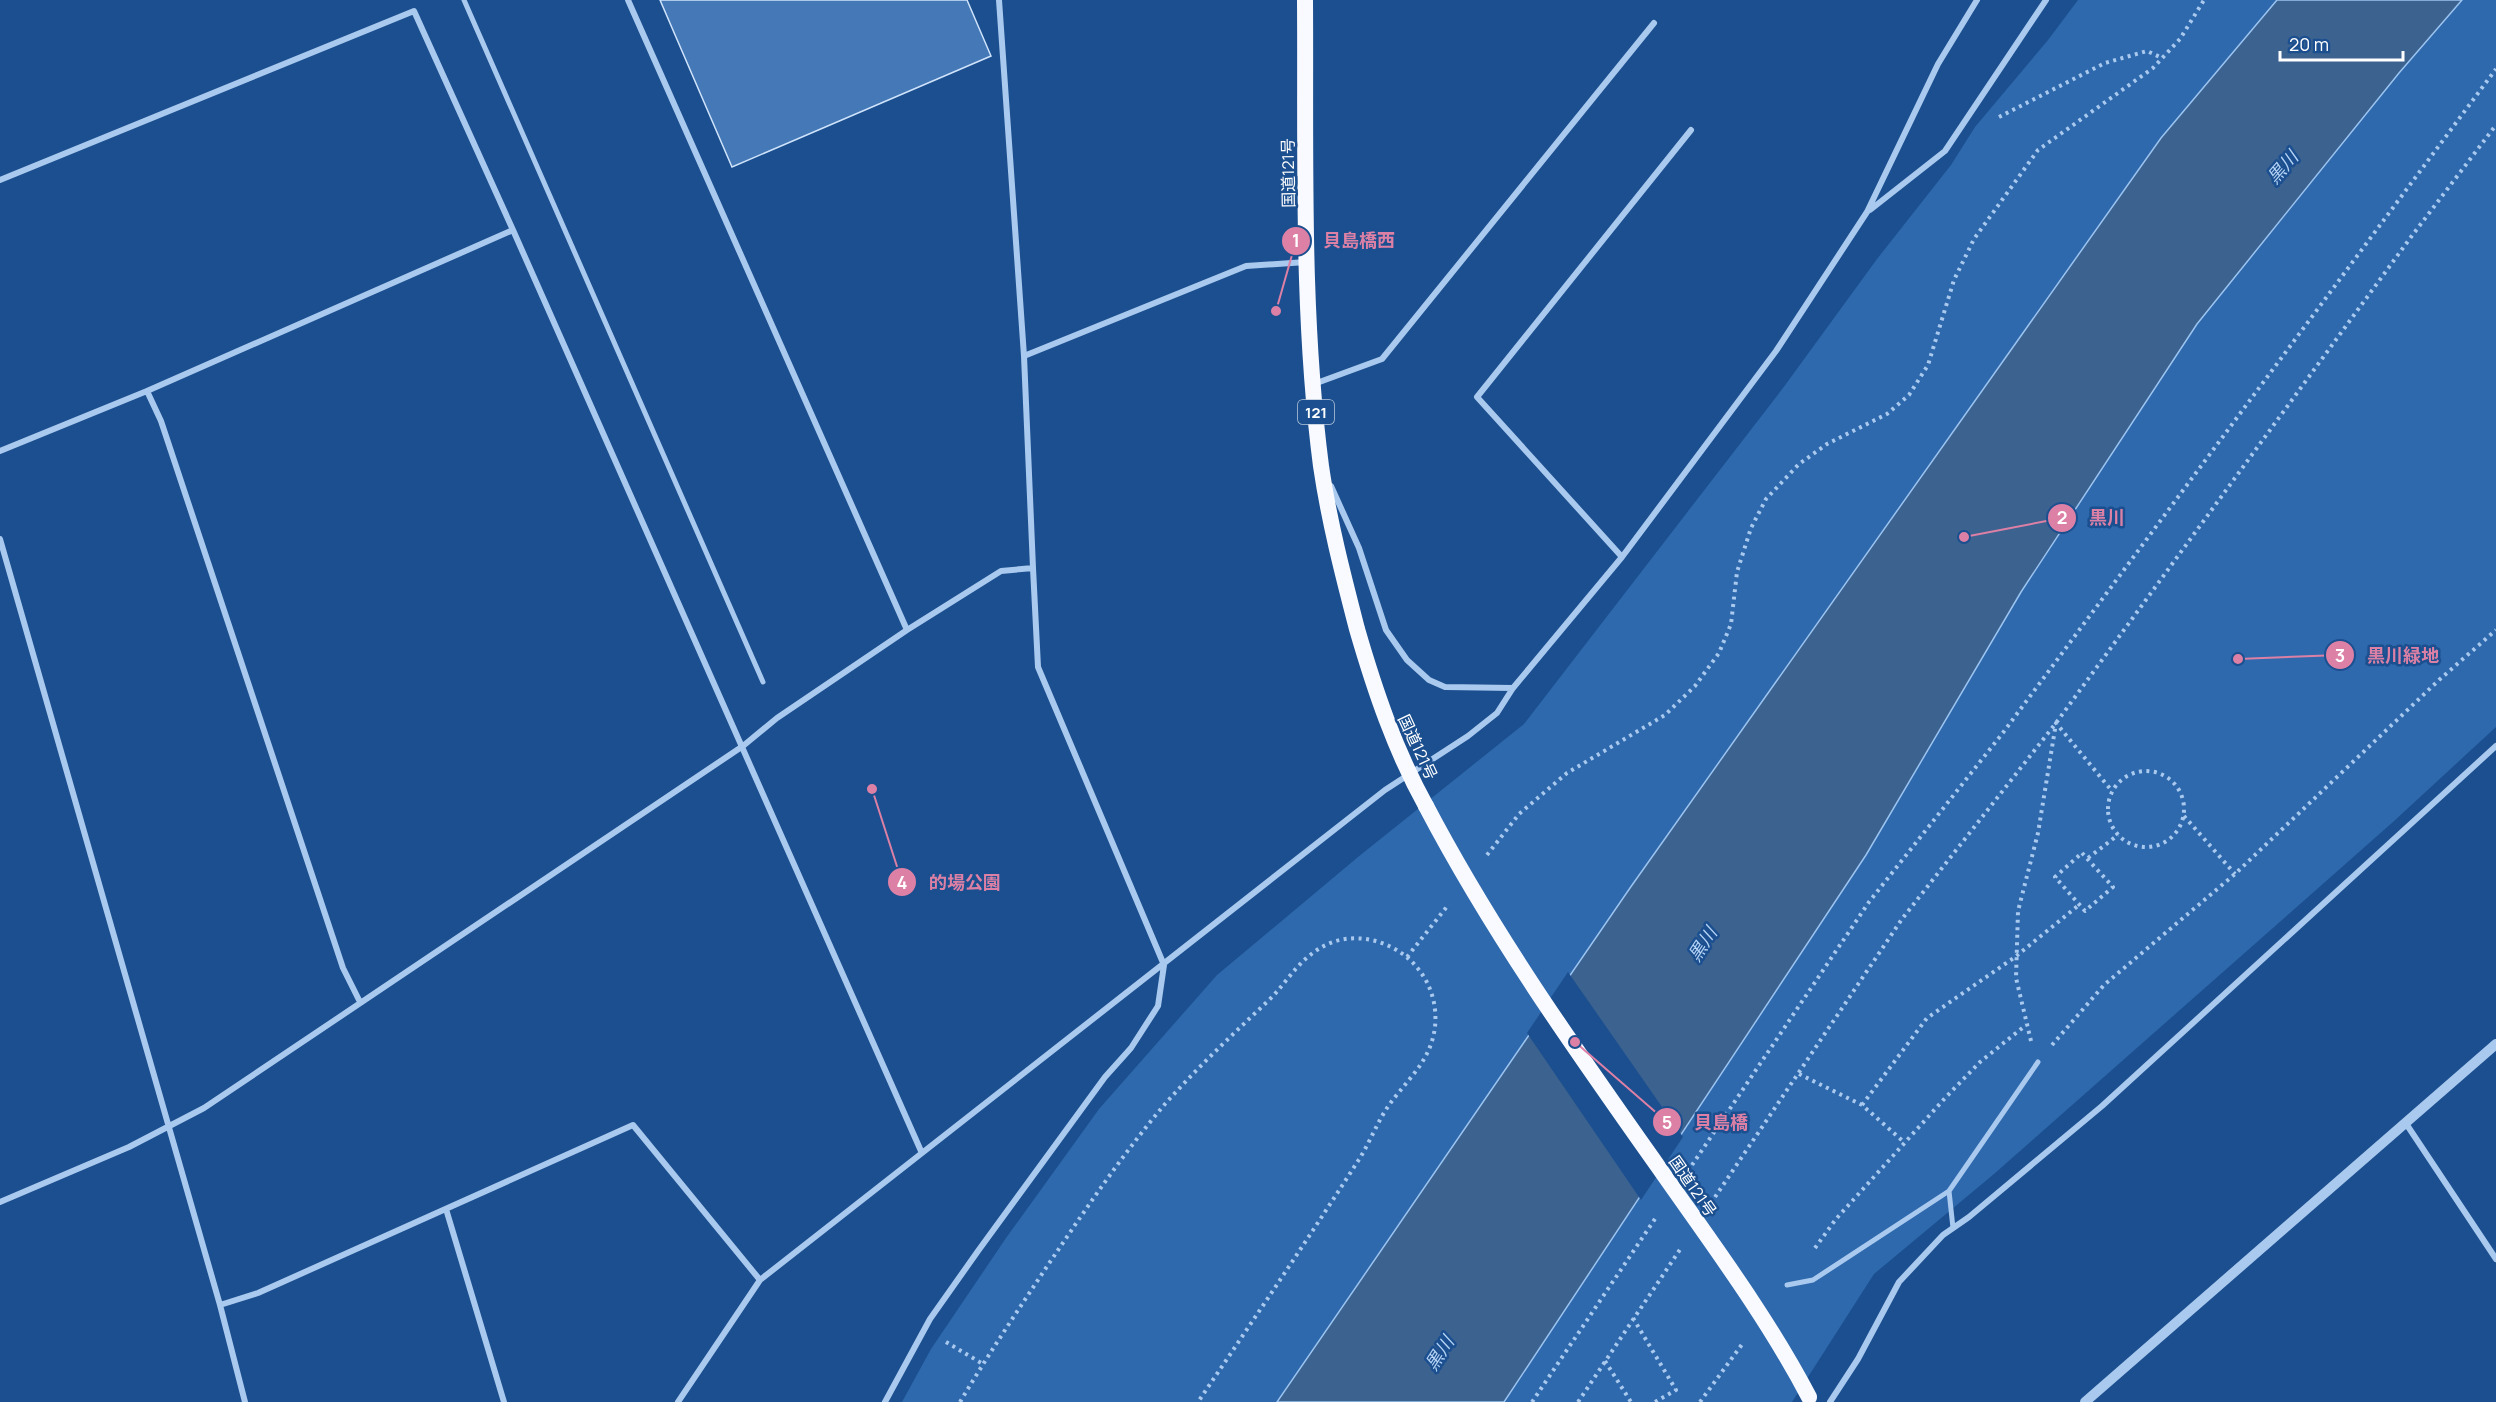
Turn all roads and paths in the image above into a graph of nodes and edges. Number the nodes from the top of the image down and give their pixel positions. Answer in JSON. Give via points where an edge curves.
{"nodes":[{"id":1,"x":464,"y":0,"type":"edge"},
{"id":2,"x":628,"y":0,"type":"edge"},
{"id":3,"x":999,"y":0,"type":"edge"},
{"id":4,"x":1305,"y":0,"type":"edge"},
{"id":5,"x":1977,"y":0,"type":"edge"},
{"id":6,"x":2046,"y":0,"type":"edge"},
{"id":7,"x":2204,"y":0,"type":"edge"},
{"id":8,"x":1654,"y":23,"type":"dead end"},
{"id":9,"x":2162,"y":58,"type":"junction"},
{"id":10,"x":2496,"y":69,"type":"edge"},
{"id":11,"x":1968,"y":116,"type":"junction"},
{"id":12,"x":2496,"y":125,"type":"edge"},
{"id":13,"x":1691,"y":130,"type":"dead end"},
{"id":14,"x":0,"y":180,"type":"edge"},
{"id":15,"x":1867,"y":212,"type":"junction"},
{"id":16,"x":513,"y":230,"type":"junction"},
{"id":17,"x":1307,"y":261,"type":"junction"},
{"id":18,"x":1024,"y":356,"type":"junction"},
{"id":19,"x":1313,"y":384,"type":"junction"},
{"id":20,"x":147,"y":391,"type":"junction"},
{"id":21,"x":0,"y":451,"type":"edge"},
{"id":22,"x":1322,"y":466,"type":"junction"},
{"id":23,"x":0,"y":539,"type":"edge"},
{"id":24,"x":1622,"y":557,"type":"junction"},
{"id":25,"x":1033,"y":568,"type":"junction"},
{"id":26,"x":907,"y":630,"type":"junction"},
{"id":27,"x":2496,"y":630,"type":"edge"},
{"id":28,"x":763,"y":682,"type":"dead end"},
{"id":29,"x":1513,"y":688,"type":"junction"},
{"id":30,"x":2056,"y":723,"type":"junction"},
{"id":31,"x":743,"y":746,"type":"junction"},
{"id":32,"x":2496,"y":746,"type":"edge"},
{"id":33,"x":1409,"y":776,"type":"junction"},
{"id":34,"x":2112,"y":791,"type":"junction"},
{"id":35,"x":2184,"y":816,"type":"junction"},
{"id":36,"x":2118,"y":835,"type":"junction"},
{"id":37,"x":1484,"y":858,"type":"dead end"},
{"id":38,"x":2088,"y":859,"type":"junction"},
{"id":39,"x":2235,"y":874,"type":"junction"},
{"id":40,"x":1449,"y":903,"type":"dead end"},
{"id":41,"x":2079,"y":905,"type":"junction"},
{"id":42,"x":1407,"y":957,"type":"junction"},
{"id":43,"x":2015,"y":957,"type":"junction"},
{"id":44,"x":1164,"y":965,"type":"junction"},
{"id":45,"x":360,"y":1002,"type":"junction"},
{"id":46,"x":2026,"y":1025,"type":"junction"},
{"id":47,"x":2496,"y":1044,"type":"edge"},
{"id":48,"x":2038,"y":1062,"type":"junction"},
{"id":49,"x":1799,"y":1074,"type":"junction"},
{"id":50,"x":1862,"y":1105,"type":"junction"},
{"id":51,"x":2405,"y":1122,"type":"junction"},
{"id":52,"x":168,"y":1128,"type":"junction"},
{"id":53,"x":1904,"y":1142,"type":"junction"},
{"id":54,"x":921,"y":1151,"type":"junction"},
{"id":55,"x":1686,"y":1173,"type":"dead end"},
{"id":56,"x":1949,"y":1191,"type":"junction"},
{"id":57,"x":1713,"y":1201,"type":"dead end"},
{"id":58,"x":0,"y":1202,"type":"edge"},
{"id":59,"x":446,"y":1209,"type":"junction"},
{"id":60,"x":1659,"y":1213,"type":"dead end"},
{"id":61,"x":1953,"y":1228,"type":"junction"},
{"id":62,"x":1686,"y":1240,"type":"dead end"},
{"id":63,"x":2496,"y":1259,"type":"edge"},
{"id":64,"x":760,"y":1280,"type":"junction"},
{"id":65,"x":1787,"y":1286,"type":"joint"},
{"id":66,"x":220,"y":1305,"type":"junction"},
{"id":67,"x":1634,"y":1318,"type":"junction"},
{"id":68,"x":940,"y":1338,"type":"dead end"},
{"id":69,"x":1746,"y":1339,"type":"dead end"},
{"id":70,"x":1605,"y":1361,"type":"junction"},
{"id":71,"x":983,"y":1364,"type":"junction"},
{"id":72,"x":1810,"y":1400,"type":"edge"},
{"id":73,"x":245,"y":1402,"type":"edge"},
{"id":74,"x":504,"y":1402,"type":"edge"},
{"id":75,"x":678,"y":1402,"type":"edge"},
{"id":76,"x":885,"y":1402,"type":"edge"},
{"id":77,"x":960,"y":1402,"type":"edge"},
{"id":78,"x":1198,"y":1402,"type":"edge"},
{"id":79,"x":1532,"y":1402,"type":"edge"},
{"id":80,"x":1578,"y":1402,"type":"edge"},
{"id":81,"x":1631,"y":1402,"type":"edge"},
{"id":82,"x":1656,"y":1402,"type":"edge"},
{"id":83,"x":1700,"y":1402,"type":"edge"},
{"id":84,"x":1830,"y":1402,"type":"edge"},
{"id":85,"x":2085,"y":1402,"type":"edge"}],
"edges":[{"from":1,"to":28,"type":"street"},
{"from":2,"to":26,"type":"street"},
{"from":3,"to":18,"type":"street"},
{"from":4,"to":17,"type":"highway","name":"国道121号","number":"121"},
{"from":5,"to":15,"type":"street","via":[[1938,64]]},
{"from":6,"to":11,"type":"street"},
{"from":7,"to":9,"type":"path","via":[[2180,39]]},
{"from":8,"to":19,"type":"street","via":[[1383,359]]},
{"from":9,"to":11,"type":"path","via":[[2147,51],[2134,53],[2105,63],[1985,123]]},
{"from":9,"to":37,"type":"path","via":[[2038,150],[1974,239],[1954,280],[1928,365],[1909,395],[1887,414],[1827,444],[1799,464],[1766,499],[1751,528],[1737,572],[1731,624],[1719,653],[1695,686],[1665,716],[1567,773],[1520,814]]},
{"from":10,"to":55,"type":"path","via":[[2002,734],[1869,902]]},
{"from":11,"to":15,"type":"street","via":[[1945,151]]},
{"from":12,"to":30,"type":"path"},
{"from":13,"to":24,"type":"street","via":[[1477,397]]},
{"from":14,"to":16,"type":"street","via":[[414,11]]},
{"from":15,"to":24,"type":"street","via":[[1776,351]]},
{"from":16,"to":20,"type":"street"},
{"from":16,"to":31,"type":"street"},
{"from":17,"to":18,"type":"street","via":[[1246,266]]},
{"from":17,"to":19,"type":"highway","name":"国道121号","number":"121"},
{"from":18,"to":25,"type":"street"},
{"from":19,"to":22,"type":"highway","name":"国道121号","number":"121"},
{"from":20,"to":21,"type":"street"},
{"from":20,"to":45,"type":"street","via":[[161,421],[343,968]]},
{"from":22,"to":29,"type":"street","via":[[1359,548],[1386,630],[1407,660],[1429,680],[1445,687]]},
{"from":22,"to":33,"type":"highway","name":"国道121号","number":"121","via":[[1338,558],[1363,648],[1382,713]]},
{"from":23,"to":52,"type":"street"},
{"from":24,"to":29,"type":"street"},
{"from":25,"to":26,"type":"street","via":[[1001,571]]},
{"from":25,"to":44,"type":"street","via":[[1038,667]]},
{"from":26,"to":31,"type":"street","via":[[777,718]]},
{"from":27,"to":39,"type":"path"},
{"from":29,"to":33,"type":"street","via":[[1497,713]]},
{"from":30,"to":34,"type":"path"},
{"from":30,"to":43,"type":"path","via":[[2038,833],[2018,911]]},
{"from":30,"to":49,"type":"path","via":[[1902,919]]},
{"from":31,"to":45,"type":"street"},
{"from":31,"to":54,"type":"street"},
{"from":32,"to":61,"type":"street","via":[[2102,1106]]},
{"from":33,"to":44,"type":"street","via":[[1385,790]]},
{"from":33,"to":72,"type":"highway","name":"国道121号","number":"121","bridge":true,"via":[[1495,928],[1733,1273]]},
{"from":34,"to":35,"type":"path","via":[[2124,776],[2153,770],[2178,787],[2184,801]]},
{"from":34,"to":36,"type":"path","via":[[2108,817]]},
{"from":35,"to":36,"type":"path","via":[[2179,830],[2168,841],[2154,846],[2139,847]]},
{"from":35,"to":39,"type":"path"},
{"from":36,"to":38,"type":"path"},
{"from":38,"to":41,"type":"path","via":[[2082,853],[2055,878]]},
{"from":38,"to":41,"type":"path","via":[[2113,887],[2085,911]]},
{"from":39,"to":48,"type":"path","via":[[2104,985]]},
{"from":40,"to":42,"type":"path"},
{"from":41,"to":43,"type":"path"},
{"from":42,"to":71,"type":"path","via":[[1374,940],[1352,938],[1330,943],[1296,966],[1270,999],[1165,1105],[1105,1179]]},
{"from":42,"to":78,"type":"path","via":[[1426,979],[1434,1000],[1436,1023],[1431,1044]]},
{"from":43,"to":46,"type":"path"},
{"from":43,"to":50,"type":"path","via":[[1927,1018]]},
{"from":44,"to":54,"type":"street"},
{"from":44,"to":76,"type":"street","via":[[1158,1006],[930,1319]]},
{"from":45,"to":52,"type":"street","via":[[204,1108]]},
{"from":46,"to":48,"type":"path"},
{"from":46,"to":53,"type":"path","via":[[1980,1062]]},
{"from":47,"to":51,"type":"street"},
{"from":48,"to":56,"type":"street"},
{"from":49,"to":50,"type":"path"},
{"from":49,"to":57,"type":"path"},
{"from":50,"to":53,"type":"path"},
{"from":51,"to":63,"type":"street"},
{"from":51,"to":85,"type":"street"},
{"from":52,"to":58,"type":"street"},
{"from":52,"to":66,"type":"street"},
{"from":53,"to":65,"type":"path","via":[[1836,1219]]},
{"from":54,"to":64,"type":"street"},
{"from":56,"to":61,"type":"street"},
{"from":56,"to":65,"type":"street","via":[[1813,1280]]},
{"from":59,"to":64,"type":"street","via":[[633,1125]]},
{"from":59,"to":66,"type":"street","via":[[258,1293]]},
{"from":59,"to":74,"type":"street"},
{"from":60,"to":79,"type":"path"},
{"from":61,"to":84,"type":"street","via":[[1899,1282]]},
{"from":62,"to":67,"type":"path"},
{"from":64,"to":75,"type":"street"},
{"from":66,"to":73,"type":"street"},
{"from":67,"to":70,"type":"path"},
{"from":67,"to":82,"type":"path","via":[[1676,1389]]},
{"from":68,"to":71,"type":"path"},
{"from":69,"to":83,"type":"path"},
{"from":70,"to":80,"type":"path"},
{"from":70,"to":81,"type":"path"},
{"from":71,"to":77,"type":"path"}]}
